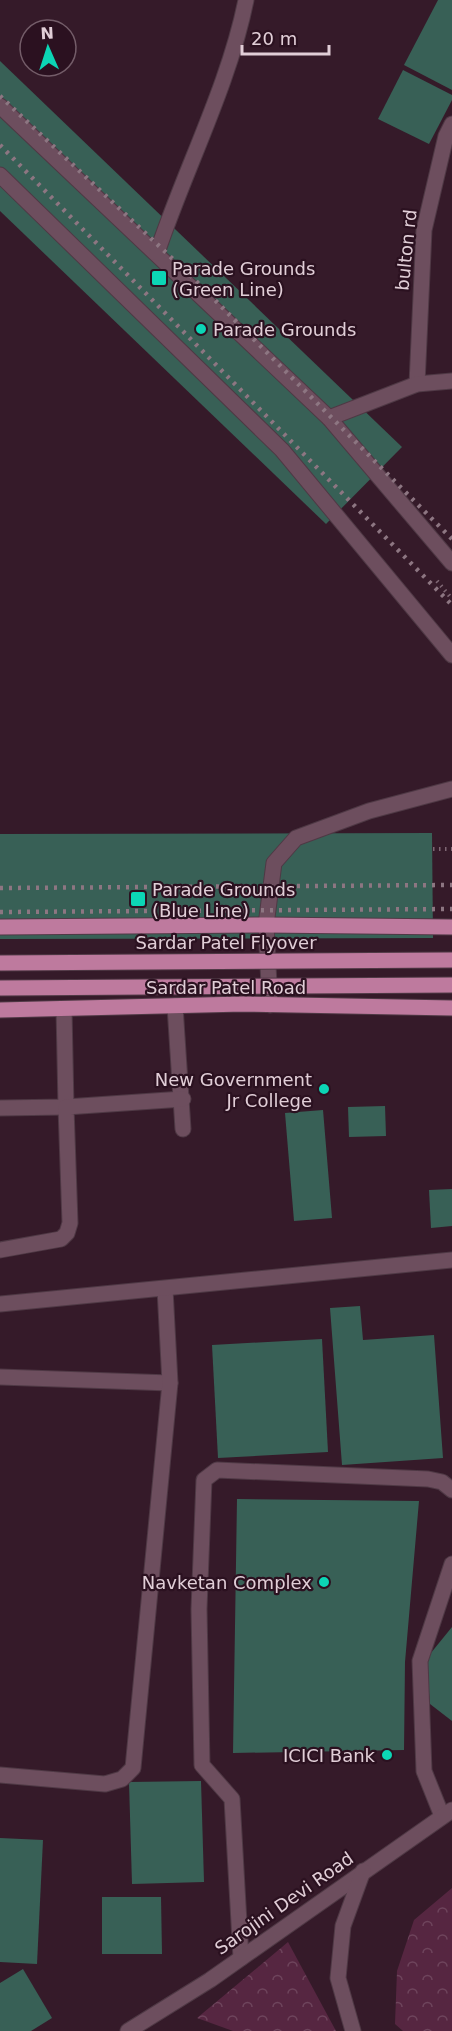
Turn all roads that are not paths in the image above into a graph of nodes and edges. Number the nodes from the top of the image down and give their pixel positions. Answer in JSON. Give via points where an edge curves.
{"nodes":[{"id":1,"x":246,"y":0,"type":"edge"},
{"id":2,"x":0,"y":106,"type":"edge"},
{"id":3,"x":452,"y":124,"type":"edge"},
{"id":4,"x":0,"y":175,"type":"edge"},
{"id":5,"x":157,"y":253,"type":"junction"},
{"id":6,"x":452,"y":381,"type":"edge"},
{"id":7,"x":417,"y":384,"type":"junction"},
{"id":8,"x":329,"y":418,"type":"junction"},
{"id":9,"x":452,"y":563,"type":"edge"},
{"id":10,"x":452,"y":655,"type":"edge"},
{"id":11,"x":452,"y":789,"type":"edge"},
{"id":12,"x":266,"y":925,"type":"junction"},
{"id":13,"x":0,"y":927,"type":"edge"},
{"id":14,"x":452,"y":927,"type":"edge"},
{"id":15,"x":452,"y":960,"type":"edge"},
{"id":16,"x":0,"y":963,"type":"edge"},
{"id":17,"x":452,"y":985,"type":"edge"},
{"id":18,"x":0,"y":988,"type":"edge"},
{"id":19,"x":270,"y":1005,"type":"junction"},
{"id":20,"x":175,"y":1006,"type":"junction"},
{"id":21,"x":64,"y":1008,"type":"junction"},
{"id":22,"x":447,"y":1009,"type":"edge"},
{"id":23,"x":0,"y":1010,"type":"edge"},
{"id":24,"x":183,"y":1099,"type":"junction"},
{"id":25,"x":66,"y":1107,"type":"junction"},
{"id":26,"x":0,"y":1108,"type":"edge"},
{"id":27,"x":183,"y":1129,"type":"dead end"},
{"id":28,"x":0,"y":1250,"type":"edge"},
{"id":29,"x":452,"y":1260,"type":"edge"},
{"id":30,"x":165,"y":1289,"type":"junction"},
{"id":31,"x":0,"y":1304,"type":"edge"},
{"id":32,"x":0,"y":1377,"type":"edge"},
{"id":33,"x":170,"y":1383,"type":"junction"},
{"id":34,"x":452,"y":1490,"type":"edge"},
{"id":35,"x":452,"y":1564,"type":"edge"},
{"id":36,"x":0,"y":1774,"type":"edge"},
{"id":37,"x":447,"y":1813,"type":"edge"},
{"id":38,"x":363,"y":1871,"type":"junction"},
{"id":39,"x":241,"y":1958,"type":"junction"},
{"id":40,"x":133,"y":2028,"type":"edge"},
{"id":41,"x":353,"y":2031,"type":"edge"}],
"edges":[{"from":1,"to":5,"type":"main road","via":[[238,42]]},
{"from":2,"to":5,"type":"main road"},
{"from":3,"to":7,"type":"main road","name":"bulton rd","via":[[424,230]]},
{"from":4,"to":10,"type":"main road","via":[[282,450]]},
{"from":5,"to":8,"type":"main road"},
{"from":6,"to":7,"type":"main road"},
{"from":7,"to":8,"type":"main road"},
{"from":8,"to":9,"type":"main road"},
{"from":11,"to":12,"type":"main road","via":[[369,810],[297,838],[274,863]]},
{"from":12,"to":13,"type":"main road"},
{"from":12,"to":14,"type":"main road"},
{"from":12,"to":19,"type":"main road"},
{"from":15,"to":16,"type":"main road","name":"Sardar Patel Flyover","bridge":true},
{"from":17,"to":18,"type":"main road","bridge":true},
{"from":19,"to":20,"type":"main road","name":"Sardar Patel Road"},
{"from":19,"to":22,"type":"main road","name":"Sardar Patel Road"},
{"from":20,"to":21,"type":"main road","name":"Sardar Patel Road"},
{"from":20,"to":24,"type":"main road"},
{"from":21,"to":23,"type":"main road","name":"Sardar Patel Road"},
{"from":21,"to":25,"type":"main road"},
{"from":24,"to":25,"type":"main road"},
{"from":24,"to":27,"type":"main road"},
{"from":25,"to":26,"type":"main road"},
{"from":25,"to":28,"type":"main road","via":[[70,1223],[67,1233],[61,1239]]},
{"from":29,"to":30,"type":"main road"},
{"from":30,"to":31,"type":"main road"},
{"from":30,"to":33,"type":"main road"},
{"from":32,"to":33,"type":"main road"},
{"from":33,"to":36,"type":"main road","via":[[133,1768],[122,1779],[105,1784]]},
{"from":34,"to":39,"type":"main road","via":[[442,1482],[428,1479],[253,1471],[218,1470],[204,1480],[199,1609],[202,1765],[232,1799]]},
{"from":35,"to":37,"type":"main road","via":[[420,1662],[424,1771]]},
{"from":37,"to":38,"type":"main road","name":"Sarojini Devi Road"},
{"from":38,"to":39,"type":"main road","name":"Sarojini Devi Road"},
{"from":38,"to":41,"type":"main road","via":[[343,1926],[338,1978]]},
{"from":39,"to":40,"type":"main road","name":"Sarojini Devi Road"}]}
